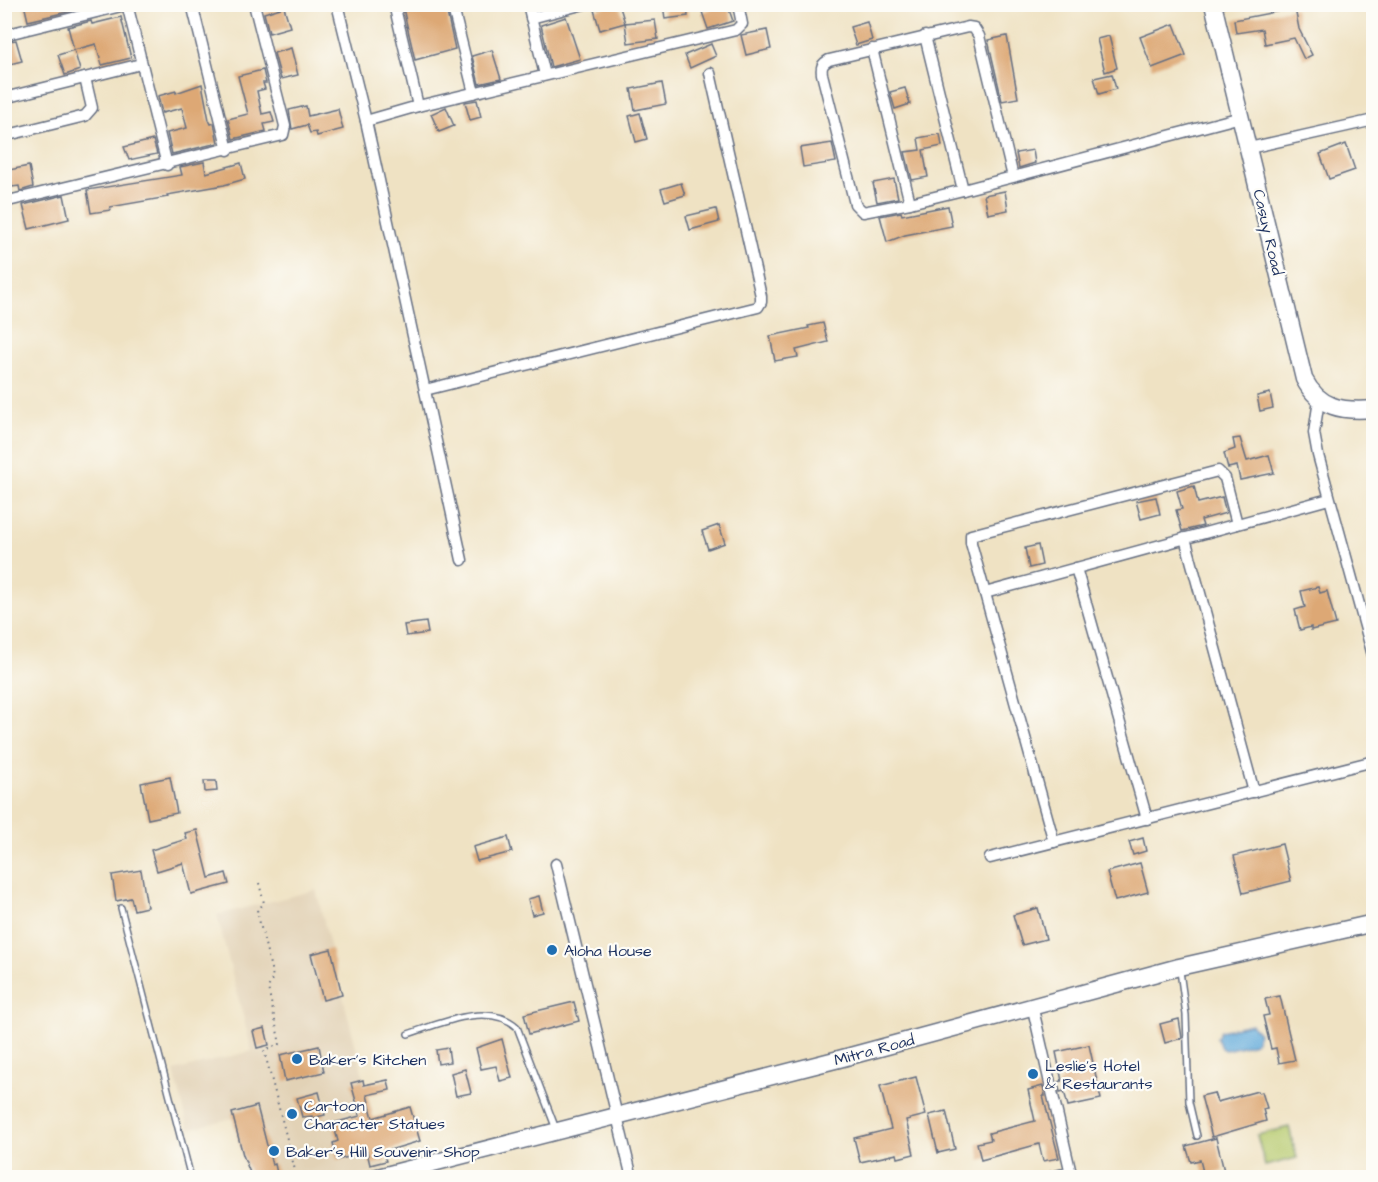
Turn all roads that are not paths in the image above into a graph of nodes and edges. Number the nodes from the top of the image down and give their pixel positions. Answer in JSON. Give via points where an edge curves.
{"nodes":[{"id":1,"x":192,"y":4,"type":"edge"},
{"id":2,"x":254,"y":4,"type":"edge"},
{"id":3,"x":337,"y":4,"type":"edge"},
{"id":4,"x":394,"y":4,"type":"edge"},
{"id":5,"x":452,"y":4,"type":"edge"},
{"id":6,"x":528,"y":4,"type":"edge"},
{"id":7,"x":584,"y":4,"type":"edge"},
{"id":8,"x":738,"y":4,"type":"edge"},
{"id":9,"x":1214,"y":4,"type":"edge"},
{"id":10,"x":127,"y":5,"type":"edge"},
{"id":11,"x":531,"y":18,"type":"junction"},
{"id":12,"x":4,"y":35,"type":"edge"},
{"id":13,"x":925,"y":36,"type":"junction"},
{"id":14,"x":872,"y":49,"type":"junction"},
{"id":15,"x":141,"y":64,"type":"junction"},
{"id":16,"x":710,"y":73,"type":"dead end"},
{"id":17,"x":546,"y":75,"type":"junction"},
{"id":18,"x":85,"y":78,"type":"junction"},
{"id":19,"x":474,"y":93,"type":"junction"},
{"id":20,"x":4,"y":98,"type":"edge"},
{"id":21,"x":418,"y":106,"type":"junction"},
{"id":22,"x":1241,"y":117,"type":"junction"},
{"id":23,"x":1374,"y":120,"type":"edge"},
{"id":24,"x":366,"y":121,"type":"junction"},
{"id":25,"x":4,"y":136,"type":"edge"},
{"id":26,"x":1249,"y":148,"type":"junction"},
{"id":27,"x":228,"y":150,"type":"junction"},
{"id":28,"x":167,"y":165,"type":"junction"},
{"id":29,"x":1013,"y":177,"type":"junction"},
{"id":30,"x":963,"y":190,"type":"junction"},
{"id":31,"x":4,"y":202,"type":"edge"},
{"id":32,"x":910,"y":203,"type":"junction"},
{"id":33,"x":425,"y":390,"type":"junction"},
{"id":34,"x":1319,"y":400,"type":"junction"},
{"id":35,"x":1374,"y":409,"type":"edge"},
{"id":36,"x":1329,"y":499,"type":"junction"},
{"id":37,"x":1237,"y":524,"type":"junction"},
{"id":38,"x":1185,"y":538,"type":"junction"},
{"id":39,"x":462,"y":560,"type":"dead end"},
{"id":40,"x":1076,"y":568,"type":"junction"},
{"id":41,"x":984,"y":593,"type":"junction"},
{"id":42,"x":1374,"y":659,"type":"edge"},
{"id":43,"x":1374,"y":761,"type":"edge"},
{"id":44,"x":1254,"y":792,"type":"junction"},
{"id":45,"x":1147,"y":819,"type":"junction"},
{"id":46,"x":1054,"y":842,"type":"junction"},
{"id":47,"x":990,"y":858,"type":"dead end"},
{"id":48,"x":556,"y":864,"type":"dead end"},
{"id":49,"x":122,"y":908,"type":"dead end"},
{"id":50,"x":1374,"y":922,"type":"edge"},
{"id":51,"x":1179,"y":967,"type":"junction"},
{"id":52,"x":1032,"y":1005,"type":"junction"},
{"id":53,"x":408,"y":1034,"type":"dead end"},
{"id":54,"x":617,"y":1114,"type":"junction"},
{"id":55,"x":556,"y":1130,"type":"junction"},
{"id":56,"x":1197,"y":1136,"type":"dead end"},
{"id":57,"x":1071,"y":1174,"type":"edge"},
{"id":58,"x":191,"y":1178,"type":"edge"},
{"id":59,"x":374,"y":1178,"type":"edge"},
{"id":60,"x":632,"y":1178,"type":"edge"},
{"id":61,"x":1038,"y":1178,"type":"edge"}],
"edges":[{"from":1,"to":27,"type":"street"},
{"from":2,"to":27,"type":"street","via":[[286,129],[280,137]]},
{"from":3,"to":24,"type":"street"},
{"from":4,"to":21,"type":"street"},
{"from":5,"to":19,"type":"street"},
{"from":6,"to":11,"type":"street"},
{"from":7,"to":11,"type":"street"},
{"from":8,"to":17,"type":"street","via":[[742,24],[736,30]]},
{"from":9,"to":22,"type":"street","name":"Casuy Road"},
{"from":10,"to":12,"type":"street"},
{"from":10,"to":15,"type":"street"},
{"from":11,"to":17,"type":"street"},
{"from":13,"to":14,"type":"street"},
{"from":13,"to":29,"type":"street","via":[[968,27],[977,31]]},
{"from":13,"to":30,"type":"street"},
{"from":14,"to":32,"type":"street"},
{"from":14,"to":32,"type":"street","via":[[829,60],[821,68],[822,74],[858,209],[867,212]]},
{"from":15,"to":18,"type":"street"},
{"from":15,"to":28,"type":"street"},
{"from":16,"to":33,"type":"street","via":[[761,296],[758,307]]},
{"from":17,"to":19,"type":"street"},
{"from":18,"to":20,"type":"street"},
{"from":18,"to":25,"type":"street","via":[[92,108],[85,116]]},
{"from":19,"to":21,"type":"street"},
{"from":21,"to":24,"type":"street"},
{"from":22,"to":26,"type":"street","name":"Casuy Road"},
{"from":22,"to":29,"type":"street"},
{"from":23,"to":26,"type":"street"},
{"from":24,"to":33,"type":"street"},
{"from":26,"to":34,"type":"street","name":"Casuy Road","via":[[1299,362]]},
{"from":27,"to":28,"type":"street"},
{"from":28,"to":31,"type":"street"},
{"from":29,"to":30,"type":"street"},
{"from":30,"to":32,"type":"street"},
{"from":33,"to":39,"type":"street"},
{"from":34,"to":35,"type":"street","via":[[1347,410]]},
{"from":34,"to":36,"type":"street","via":[[1315,445]]},
{"from":36,"to":37,"type":"street"},
{"from":36,"to":42,"type":"street"},
{"from":37,"to":38,"type":"street"},
{"from":37,"to":41,"type":"street","via":[[1224,478],[1218,471],[975,533],[970,543]]},
{"from":38,"to":40,"type":"street"},
{"from":38,"to":44,"type":"street"},
{"from":40,"to":41,"type":"street"},
{"from":40,"to":45,"type":"street"},
{"from":41,"to":46,"type":"street"},
{"from":43,"to":44,"type":"street"},
{"from":44,"to":45,"type":"street"},
{"from":45,"to":46,"type":"street"},
{"from":46,"to":47,"type":"street"},
{"from":48,"to":54,"type":"street"},
{"from":49,"to":58,"type":"lane"},
{"from":50,"to":51,"type":"street","name":"Mitra Road"},
{"from":51,"to":52,"type":"street","name":"Mitra Road"},
{"from":51,"to":56,"type":"lane","via":[[1186,1015],[1190,1101]]},
{"from":52,"to":54,"type":"street","name":"Mitra Road","via":[[839,1059]]},
{"from":52,"to":57,"type":"street"},
{"from":53,"to":55,"type":"lane","via":[[466,1015],[512,1022]]},
{"from":54,"to":55,"type":"street","name":"Mitra Road"},
{"from":54,"to":60,"type":"street"},
{"from":55,"to":59,"type":"street","name":"Mitra Road"},
{"from":57,"to":61,"type":"lane"}]}
